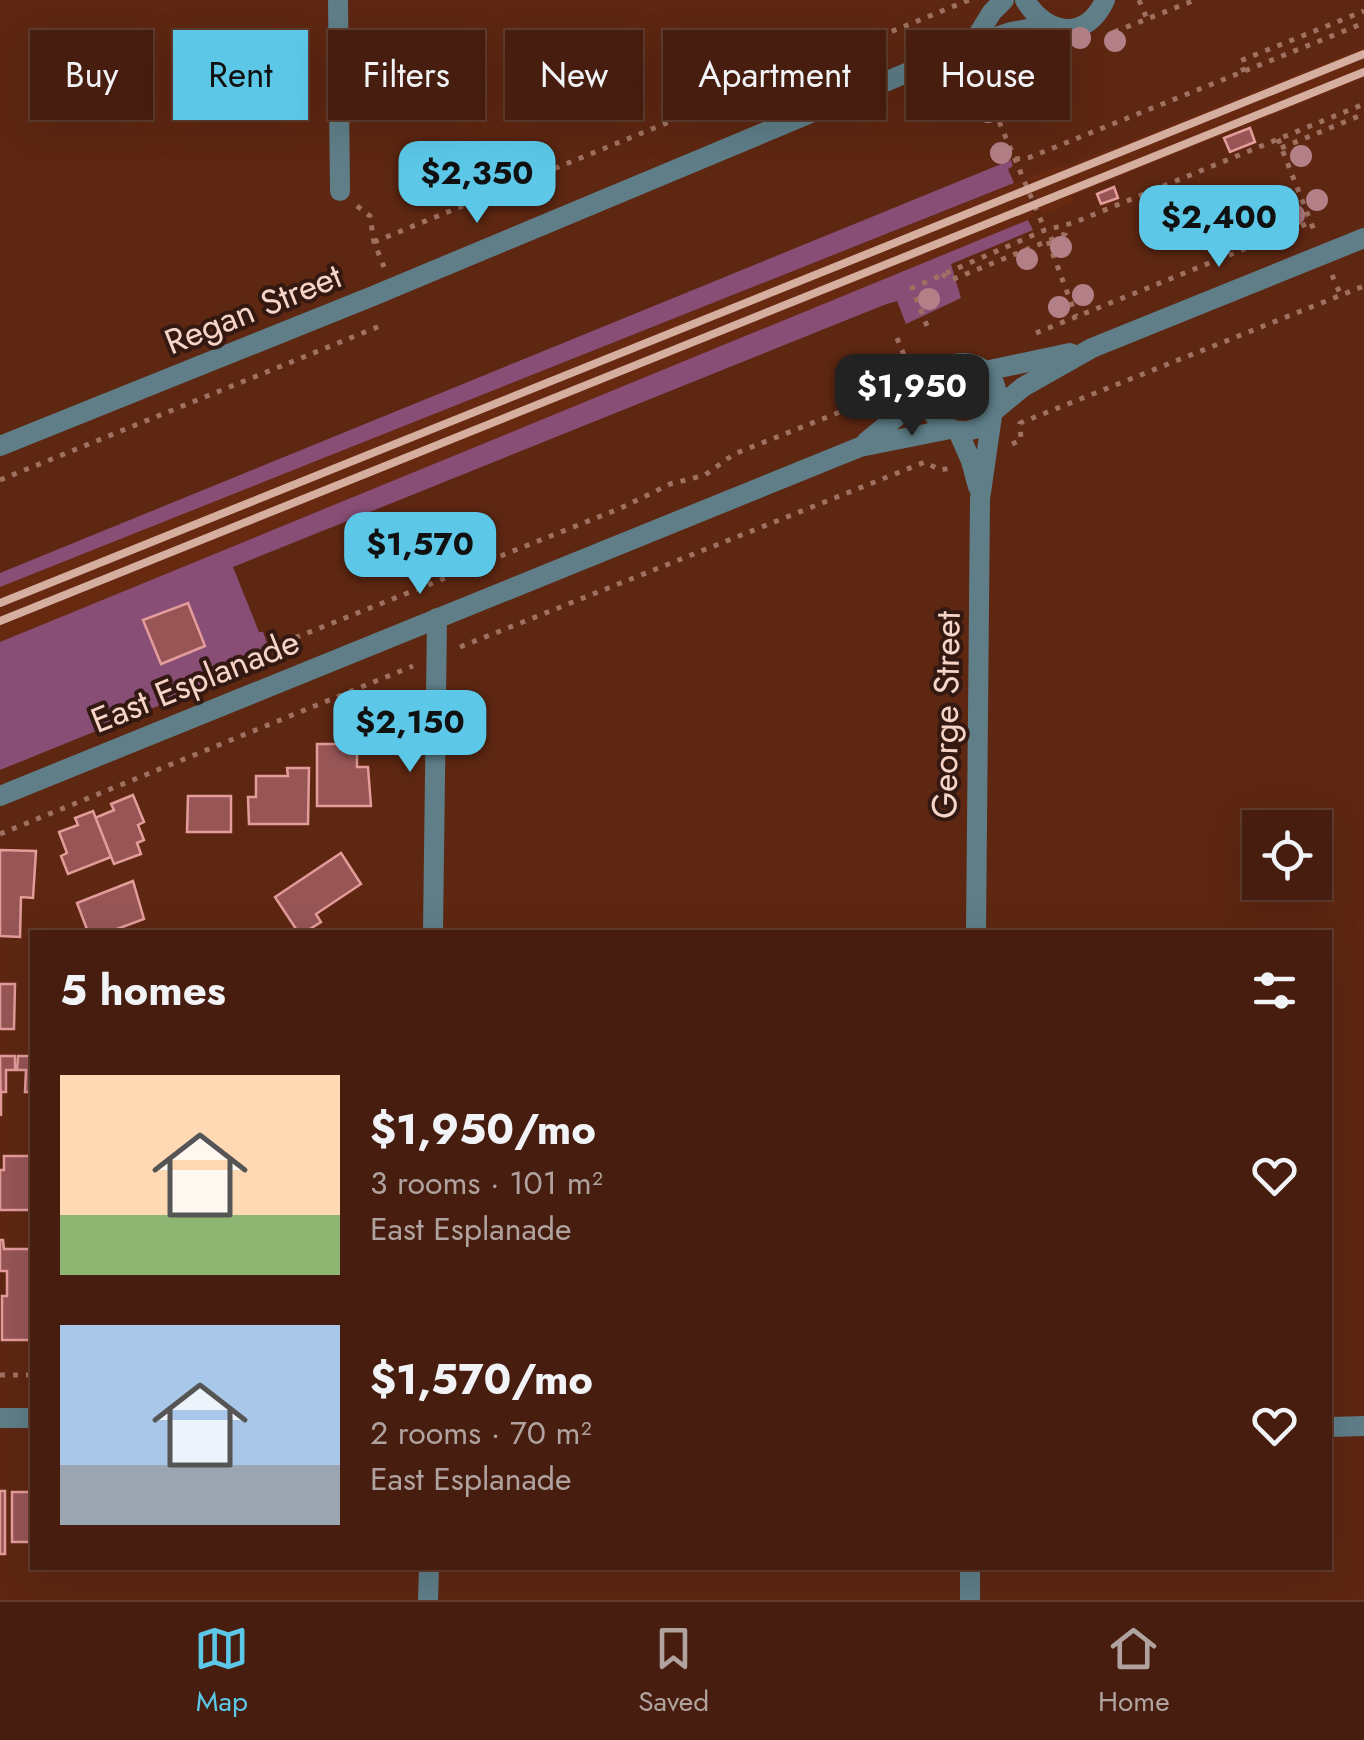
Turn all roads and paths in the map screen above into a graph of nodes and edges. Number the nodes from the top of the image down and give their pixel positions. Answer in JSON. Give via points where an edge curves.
{"nodes":[{"id":1,"x":338,"y":0,"type":"edge"},
{"id":2,"x":969,"y":0,"type":"edge"},
{"id":3,"x":1004,"y":0,"type":"edge"},
{"id":4,"x":1025,"y":0,"type":"edge"},
{"id":5,"x":1139,"y":0,"type":"edge"},
{"id":6,"x":1107,"y":3,"type":"edge"},
{"id":7,"x":1364,"y":10,"type":"edge"},
{"id":8,"x":1146,"y":19,"type":"dead end"},
{"id":9,"x":1364,"y":23,"type":"edge"},
{"id":10,"x":1049,"y":26,"type":"junction"},
{"id":11,"x":981,"y":30,"type":"edge"},
{"id":12,"x":1023,"y":30,"type":"edge"},
{"id":13,"x":1244,"y":72,"type":"junction"},
{"id":14,"x":906,"y":73,"type":"edge"},
{"id":15,"x":1364,"y":104,"type":"edge"},
{"id":16,"x":1364,"y":114,"type":"edge"},
{"id":17,"x":998,"y":120,"type":"edge"},
{"id":18,"x":1278,"y":139,"type":"junction"},
{"id":19,"x":1281,"y":148,"type":"junction"},
{"id":20,"x":1015,"y":159,"type":"junction"},
{"id":21,"x":340,"y":191,"type":"joint"},
{"id":22,"x":1311,"y":222,"type":"junction"},
{"id":23,"x":1066,"y":225,"type":"junction"},
{"id":24,"x":1045,"y":230,"type":"junction"},
{"id":25,"x":1364,"y":238,"type":"edge"},
{"id":26,"x":1048,"y":241,"type":"junction"},
{"id":27,"x":374,"y":242,"type":"junction"},
{"id":28,"x":1324,"y":254,"type":"junction"},
{"id":29,"x":942,"y":274,"type":"junction"},
{"id":30,"x":1364,"y":286,"type":"edge"},
{"id":31,"x":392,"y":288,"type":"junction"},
{"id":32,"x":1341,"y":296,"type":"junction"},
{"id":33,"x":1076,"y":316,"type":"junction"},
{"id":34,"x":386,"y":324,"type":"dead end"},
{"id":35,"x":926,"y":326,"type":"dead end"},
{"id":36,"x":1028,"y":336,"type":"dead end"},
{"id":37,"x":897,"y":338,"type":"dead end"},
{"id":38,"x":1092,"y":348,"type":"junction"},
{"id":39,"x":986,"y":371,"type":"junction"},
{"id":40,"x":904,"y":385,"type":"dead end"},
{"id":41,"x":894,"y":390,"type":"dead end"},
{"id":42,"x":929,"y":390,"type":"junction"},
{"id":43,"x":993,"y":413,"type":"junction"},
{"id":44,"x":954,"y":430,"type":"junction"},
{"id":45,"x":0,"y":446,"type":"edge"},
{"id":46,"x":860,"y":447,"type":"junction"},
{"id":47,"x":979,"y":457,"type":"junction"},
{"id":48,"x":0,"y":480,"type":"edge"},
{"id":49,"x":437,"y":618,"type":"junction"},
{"id":50,"x":247,"y":657,"type":"dead end"},
{"id":51,"x":436,"y":657,"type":"junction"},
{"id":52,"x":0,"y":796,"type":"edge"},
{"id":53,"x":0,"y":834,"type":"edge"},
{"id":54,"x":433,"y":930,"type":"edge"},
{"id":55,"x":976,"y":930,"type":"edge"},
{"id":56,"x":0,"y":1375,"type":"edge"},
{"id":57,"x":30,"y":1376,"type":"edge"},
{"id":58,"x":0,"y":1418,"type":"edge"},
{"id":59,"x":30,"y":1418,"type":"edge"},
{"id":60,"x":1364,"y":1426,"type":"edge"},
{"id":61,"x":1332,"y":1427,"type":"edge"},
{"id":62,"x":429,"y":1570,"type":"edge"},
{"id":63,"x":970,"y":1570,"type":"edge"},
{"id":64,"x":428,"y":1600,"type":"edge"},
{"id":65,"x":970,"y":1600,"type":"edge"}],
"edges":[{"from":1,"to":21,"type":"street"},
{"from":2,"to":27,"type":"path"},
{"from":3,"to":11,"type":"street"},
{"from":4,"to":10,"type":"street"},
{"from":5,"to":8,"type":"path"},
{"from":6,"to":10,"type":"street","name":"Regan Street","via":[[1083,25]]},
{"from":7,"to":13,"type":"path","via":[[1240,62]]},
{"from":9,"to":13,"type":"path"},
{"from":10,"to":12,"type":"street","name":"Regan Street"},
{"from":13,"to":20,"type":"path"},
{"from":14,"to":31,"type":"street","name":"Regan Street"},
{"from":15,"to":18,"type":"path"},
{"from":16,"to":19,"type":"path"},
{"from":17,"to":20,"type":"path"},
{"from":18,"to":19,"type":"path"},
{"from":18,"to":23,"type":"path"},
{"from":19,"to":22,"type":"path"},
{"from":20,"to":24,"type":"path"},
{"from":21,"to":27,"type":"path","via":[[370,216]]},
{"from":22,"to":28,"type":"path"},
{"from":22,"to":33,"type":"path"},
{"from":23,"to":24,"type":"path"},
{"from":23,"to":26,"type":"path","via":[[1065,234]]},
{"from":24,"to":29,"type":"path"},
{"from":25,"to":28,"type":"street"},
{"from":26,"to":29,"type":"path","via":[[950,280]]},
{"from":26,"to":33,"type":"path"},
{"from":27,"to":31,"type":"path"},
{"from":28,"to":32,"type":"path"},
{"from":28,"to":38,"type":"street"},
{"from":29,"to":35,"type":"path","via":[[912,288]]},
{"from":30,"to":32,"type":"path"},
{"from":31,"to":45,"type":"street","name":"Regan Street"},
{"from":32,"to":47,"type":"path","via":[[1020,423],[1021,440]]},
{"from":33,"to":36,"type":"path"},
{"from":34,"to":48,"type":"path"},
{"from":37,"to":40,"type":"path","via":[[908,365]]},
{"from":38,"to":39,"type":"street"},
{"from":38,"to":43,"type":"street","via":[[1023,387]]},
{"from":39,"to":42,"type":"street","via":[[968,362],[948,366]]},
{"from":39,"to":43,"type":"street","via":[[997,394]]},
{"from":41,"to":50,"type":"path","via":[[734,454],[705,474]]},
{"from":42,"to":44,"type":"street","via":[[935,418]]},
{"from":42,"to":46,"type":"street","name":"East Esplanade"},
{"from":43,"to":44,"type":"street","via":[[977,428]]},
{"from":43,"to":47,"type":"street","name":"George Street"},
{"from":44,"to":46,"type":"street","name":"East Esplanade"},
{"from":44,"to":47,"type":"street","name":"George Street"},
{"from":46,"to":49,"type":"street","name":"East Esplanade"},
{"from":47,"to":51,"type":"path","via":[[940,470],[924,462]]},
{"from":47,"to":55,"type":"street","name":"George Street"},
{"from":49,"to":51,"type":"street"},
{"from":49,"to":52,"type":"street","name":"East Esplanade"},
{"from":51,"to":53,"type":"path"},
{"from":51,"to":54,"type":"street"},
{"from":56,"to":57,"type":"path"},
{"from":58,"to":59,"type":"street"},
{"from":60,"to":61,"type":"street"},
{"from":62,"to":64,"type":"street"},
{"from":63,"to":65,"type":"street"}]}
